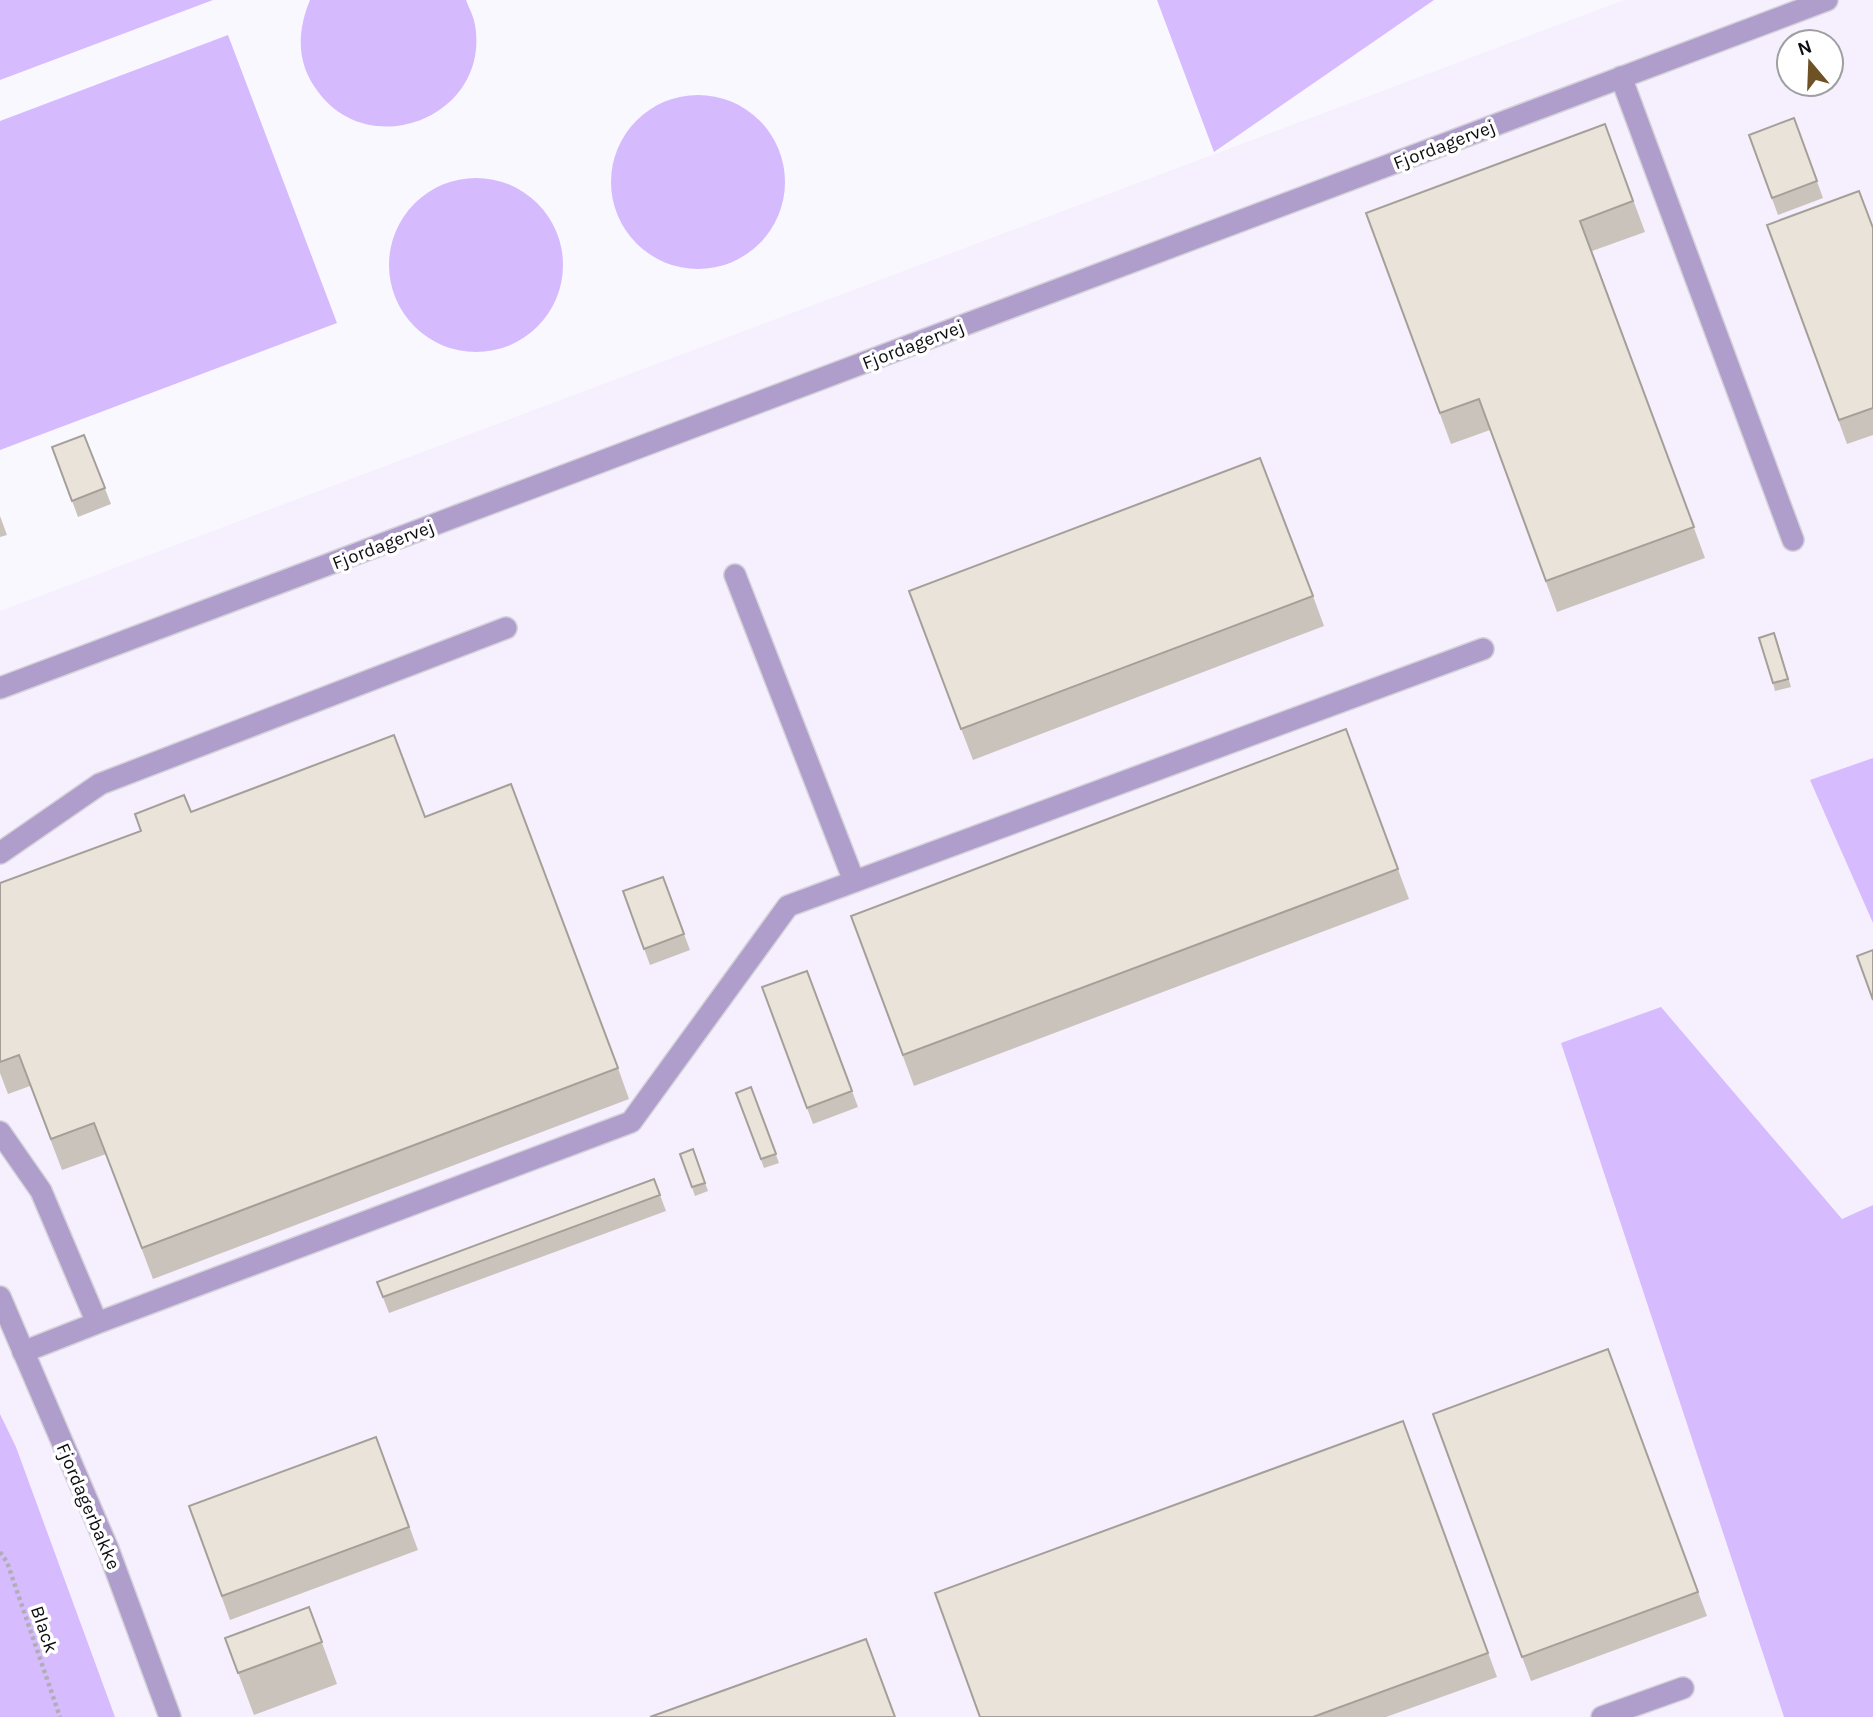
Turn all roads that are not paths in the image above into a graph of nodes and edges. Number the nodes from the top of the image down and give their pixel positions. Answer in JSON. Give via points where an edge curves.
{"nodes":[{"id":1,"x":1827,"y":0,"type":"edge"},
{"id":2,"x":1621,"y":77,"type":"junction"},
{"id":3,"x":1793,"y":540,"type":"dead end"},
{"id":4,"x":735,"y":575,"type":"dead end"},
{"id":5,"x":506,"y":628,"type":"dead end"},
{"id":6,"x":1483,"y":649,"type":"dead end"},
{"id":7,"x":0,"y":688,"type":"edge"},
{"id":8,"x":0,"y":853,"type":"edge"},
{"id":9,"x":854,"y":881,"type":"junction"},
{"id":10,"x":0,"y":1132,"type":"edge"},
{"id":11,"x":0,"y":1297,"type":"edge"},
{"id":12,"x":97,"y":1322,"type":"junction"},
{"id":13,"x":23,"y":1352,"type":"junction"},
{"id":14,"x":1683,"y":1688,"type":"dead end"},
{"id":15,"x":170,"y":1717,"type":"edge"},
{"id":16,"x":1602,"y":1717,"type":"edge"}],
"edges":[{"from":1,"to":2,"type":"street","name":"Fjordagervej"},
{"from":2,"to":3,"type":"street"},
{"from":2,"to":7,"type":"street","name":"Fjordagervej"},
{"from":4,"to":9,"type":"street"},
{"from":5,"to":8,"type":"street","via":[[100,783]]},
{"from":6,"to":9,"type":"street"},
{"from":9,"to":12,"type":"street","via":[[788,906],[631,1122]]},
{"from":10,"to":12,"type":"street","via":[[41,1191]]},
{"from":11,"to":13,"type":"street","name":"Fjordagerbakke"},
{"from":12,"to":13,"type":"street"},
{"from":13,"to":15,"type":"street","name":"Fjordagerbakke","via":[[108,1549]]},
{"from":14,"to":16,"type":"street"}]}
